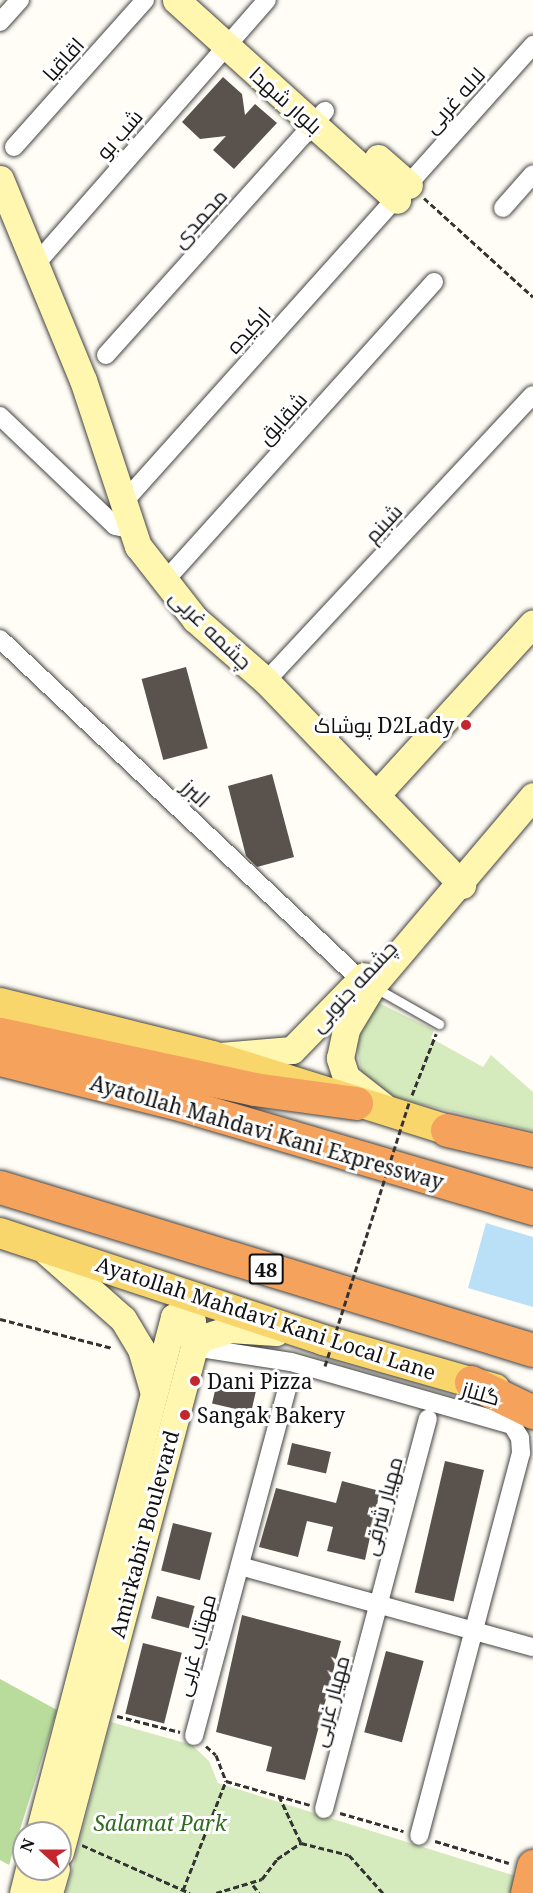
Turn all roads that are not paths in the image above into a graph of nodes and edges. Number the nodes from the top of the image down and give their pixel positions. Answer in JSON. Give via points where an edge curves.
{"nodes":[{"id":1,"x":20,"y":0,"type":"edge"},
{"id":2,"x":145,"y":0,"type":"edge"},
{"id":3,"x":176,"y":0,"type":"edge"},
{"id":4,"x":200,"y":0,"type":"edge"},
{"id":5,"x":267,"y":0,"type":"edge"},
{"id":6,"x":0,"y":22,"type":"edge"},
{"id":7,"x":232,"y":40,"type":"junction"},
{"id":8,"x":533,"y":45,"type":"edge"},
{"id":9,"x":320,"y":118,"type":"junction"},
{"id":10,"x":14,"y":147,"type":"dead end"},
{"id":11,"x":533,"y":174,"type":"edge"},
{"id":12,"x":0,"y":179,"type":"edge"},
{"id":13,"x":403,"y":192,"type":"junction"},
{"id":14,"x":503,"y":208,"type":"dead end"},
{"id":15,"x":35,"y":265,"type":"junction"},
{"id":16,"x":434,"y":282,"type":"dead end"},
{"id":17,"x":106,"y":355,"type":"dead end"},
{"id":18,"x":533,"y":395,"type":"edge"},
{"id":19,"x":0,"y":416,"type":"edge"},
{"id":20,"x":126,"y":517,"type":"junction"},
{"id":21,"x":163,"y":583,"type":"junction"},
{"id":22,"x":533,"y":622,"type":"edge"},
{"id":23,"x":0,"y":639,"type":"edge"},
{"id":24,"x":266,"y":681,"type":"junction"},
{"id":25,"x":377,"y":794,"type":"junction"},
{"id":26,"x":533,"y":796,"type":"edge"},
{"id":27,"x":461,"y":875,"type":"junction"},
{"id":28,"x":366,"y":983,"type":"junction"},
{"id":29,"x":0,"y":1003,"type":"edge"},
{"id":30,"x":439,"y":1024,"type":"road end"},
{"id":31,"x":0,"y":1034,"type":"edge"},
{"id":32,"x":212,"y":1056,"type":"junction"},
{"id":33,"x":0,"y":1059,"type":"edge"},
{"id":34,"x":356,"y":1103,"type":"junction"},
{"id":35,"x":402,"y":1108,"type":"junction"},
{"id":36,"x":447,"y":1130,"type":"junction"},
{"id":37,"x":533,"y":1150,"type":"edge"},
{"id":38,"x":533,"y":1157,"type":"edge"},
{"id":39,"x":0,"y":1187,"type":"edge"},
{"id":40,"x":533,"y":1208,"type":"edge"},
{"id":41,"x":0,"y":1233,"type":"edge"},
{"id":42,"x":38,"y":1245,"type":"junction"},
{"id":43,"x":194,"y":1347,"type":"junction"},
{"id":44,"x":533,"y":1350,"type":"edge"},
{"id":45,"x":324,"y":1353,"type":"junction"},
{"id":46,"x":471,"y":1382,"type":"junction"},
{"id":47,"x":287,"y":1390,"type":"dead end"},
{"id":48,"x":154,"y":1394,"type":"junction"},
{"id":49,"x":533,"y":1400,"type":"edge"},
{"id":50,"x":523,"y":1418,"type":"edge"},
{"id":51,"x":428,"y":1419,"type":"dead end"},
{"id":52,"x":240,"y":1566,"type":"junction"},
{"id":53,"x":379,"y":1604,"type":"junction"},
{"id":54,"x":472,"y":1630,"type":"junction"},
{"id":55,"x":533,"y":1647,"type":"edge"},
{"id":56,"x":194,"y":1736,"type":"road end"},
{"id":57,"x":324,"y":1809,"type":"road end"},
{"id":58,"x":58,"y":1821,"type":"edge"},
{"id":59,"x":61,"y":1821,"type":"edge"},
{"id":60,"x":419,"y":1836,"type":"road end"}],
"edges":[{"from":1,"to":6,"type":"street"},
{"from":2,"to":10,"type":"street","name":"اقاقیا"},
{"from":3,"to":7,"type":"street","name":"بلوار شهدا"},
{"from":4,"to":7,"type":"street","name":"بلوار شهدا"},
{"from":5,"to":7,"type":"street","name":"شب بو"},
{"from":7,"to":9,"type":"street","name":"بلوار شهدا"},
{"from":7,"to":15,"type":"street","name":"شب بو"},
{"from":8,"to":13,"type":"street","name":"لاله غربی"},
{"from":9,"to":13,"type":"street","name":"بلوار شهدا"},
{"from":9,"to":17,"type":"street","name":"محمدی"},
{"from":11,"to":14,"type":"street"},
{"from":12,"to":15,"type":"street","name":"چشمه غربی"},
{"from":13,"to":20,"type":"street","name":"ارکیده"},
{"from":15,"to":20,"type":"street","name":"چشمه غربی","via":[[83,380]]},
{"from":16,"to":21,"type":"street","name":"شقایق"},
{"from":18,"to":24,"type":"street","name":"شبنم"},
{"from":19,"to":20,"type":"street","via":[[115,526]]},
{"from":20,"to":21,"type":"street","name":"چشمه غربی"},
{"from":21,"to":24,"type":"street","name":"چشمه غربی"},
{"from":22,"to":25,"type":"street"},
{"from":23,"to":28,"type":"street","name":"البرز"},
{"from":24,"to":25,"type":"street","name":"چشمه غربی"},
{"from":25,"to":27,"type":"street","name":"چشمه غربی"},
{"from":26,"to":27,"type":"street","name":"چشمه جنوبی"},
{"from":27,"to":28,"type":"street","name":"چشمه جنوبی"},
{"from":28,"to":30,"type":"lane"},
{"from":28,"to":32,"type":"street","name":"چشمه جنوبی","via":[[291,1050]]},
{"from":28,"to":35,"type":"street","name":"چشمه جنوبی","via":[[346,1029],[340,1058],[358,1090]]},
{"from":29,"to":32,"type":"main road"},
{"from":31,"to":34,"type":"highway","via":[[254,1089]]},
{"from":32,"to":34,"type":"main road"},
{"from":33,"to":40,"type":"highway","name":"Ayatollah Mahdavi Kani Expressway","via":[[183,1105]]},
{"from":34,"to":35,"type":"main road"},
{"from":35,"to":36,"type":"main road"},
{"from":36,"to":37,"type":"highway"},
{"from":36,"to":38,"type":"main road"},
{"from":39,"to":44,"type":"highway","number":"48"},
{"from":41,"to":42,"type":"main road","name":"Ayatollah Mahdavi Kani Local Lane"},
{"from":42,"to":45,"type":"main road","name":"Ayatollah Mahdavi Kani Local Lane"},
{"from":42,"to":48,"type":"street","via":[[123,1319],[141,1349]]},
{"from":43,"to":45,"type":"street","via":[[202,1338],[229,1329]]},
{"from":43,"to":48,"type":"street","name":"Amirkabir Boulevard","via":[[192,1321],[174,1317]]},
{"from":43,"to":50,"type":"street","name":"گلناز","via":[[291,1362]]},
{"from":43,"to":59,"type":"street","name":"Amirkabir Boulevard","via":[[97,1711]]},
{"from":45,"to":46,"type":"main road","name":"Ayatollah Mahdavi Kani Local Lane"},
{"from":46,"to":49,"type":"main road","name":"Ayatollah Mahdavi Kani Local Lane"},
{"from":46,"to":50,"type":"highway"},
{"from":47,"to":52,"type":"street","name":"مهتاب غربی"},
{"from":48,"to":58,"type":"street","name":"Amirkabir Boulevard"},
{"from":50,"to":54,"type":"street","via":[[521,1453]]},
{"from":51,"to":53,"type":"street","name":"مهیار شرقی"},
{"from":52,"to":53,"type":"street"},
{"from":52,"to":56,"type":"street","name":"مهتاب غربی"},
{"from":53,"to":54,"type":"street"},
{"from":53,"to":57,"type":"street","name":"مهیار غربی"},
{"from":54,"to":55,"type":"street"},
{"from":54,"to":60,"type":"street"}]}
